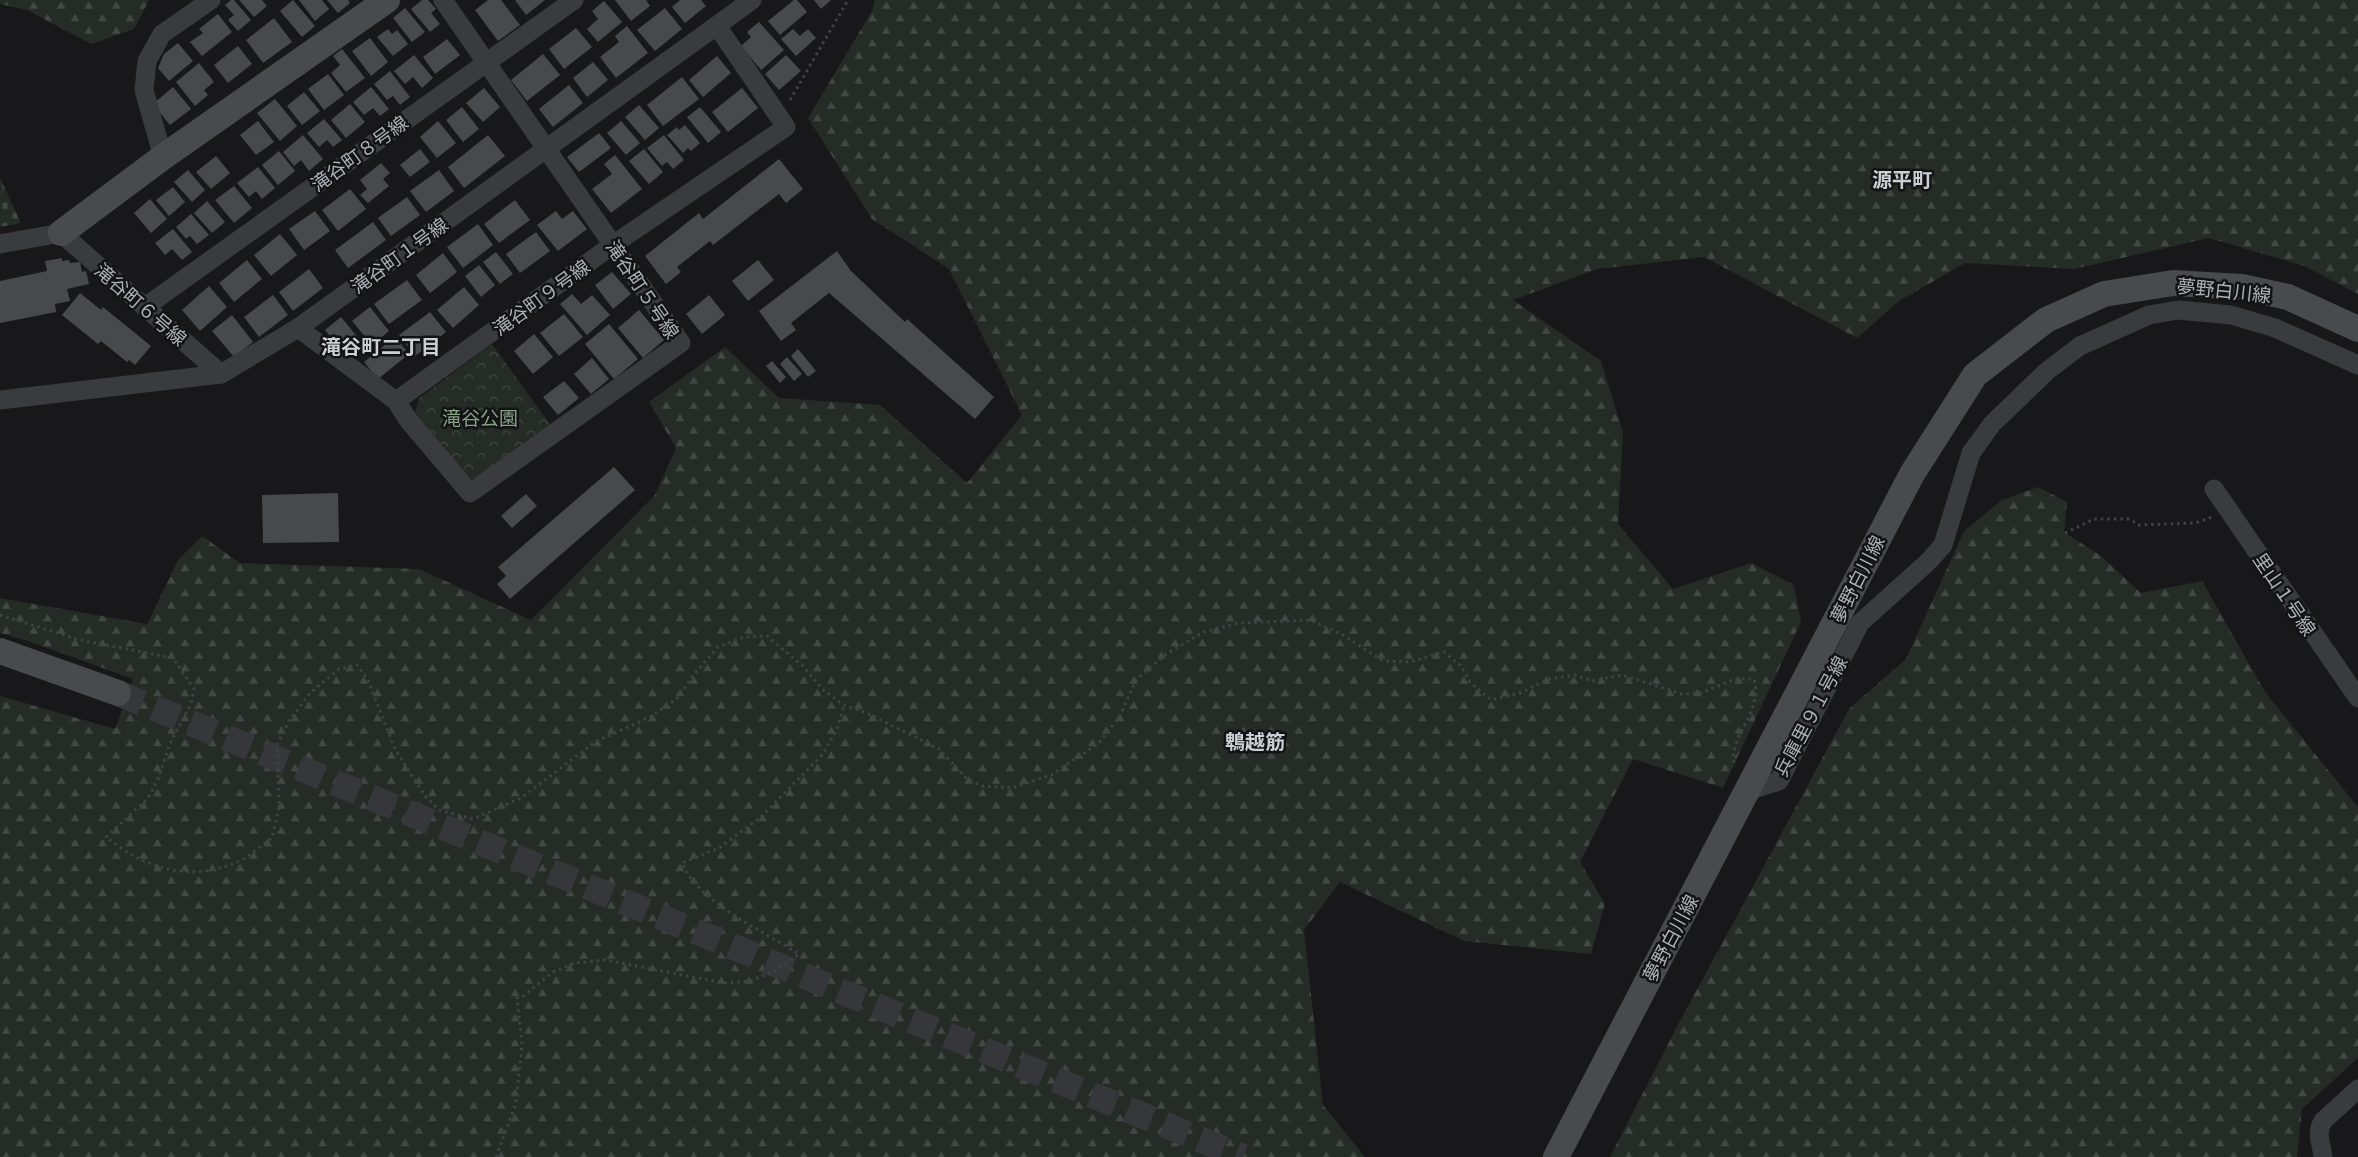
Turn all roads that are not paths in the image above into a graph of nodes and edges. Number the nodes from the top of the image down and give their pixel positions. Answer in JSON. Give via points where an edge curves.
{"nodes":[{"id":1,"x":211,"y":0,"type":"edge"},
{"id":2,"x":388,"y":0,"type":"edge"},
{"id":3,"x":443,"y":0,"type":"edge"},
{"id":4,"x":574,"y":0,"type":"edge"},
{"id":5,"x":752,"y":0,"type":"edge"},
{"id":6,"x":717,"y":26,"type":"junction"},
{"id":7,"x":486,"y":62,"type":"junction"},
{"id":8,"x":547,"y":148,"type":"junction"},
{"id":9,"x":163,"y":157,"type":"junction"},
{"id":10,"x":61,"y":233,"type":"junction"},
{"id":11,"x":0,"y":244,"type":"edge"},
{"id":12,"x":614,"y":244,"type":"junction"},
{"id":13,"x":145,"y":307,"type":"junction"},
{"id":14,"x":2321,"y":312,"type":"junction"},
{"id":15,"x":298,"y":328,"type":"junction"},
{"id":16,"x":2358,"y":329,"type":"edge"},
{"id":17,"x":2358,"y":340,"type":"edge"},
{"id":18,"x":2358,"y":365,"type":"edge"},
{"id":19,"x":221,"y":374,"type":"junction"},
{"id":20,"x":0,"y":400,"type":"edge"},
{"id":21,"x":396,"y":401,"type":"junction"},
{"id":22,"x":2214,"y":488,"type":"dead end"},
{"id":23,"x":0,"y":651,"type":"edge"},
{"id":24,"x":118,"y":693,"type":"tunnel mouth"},
{"id":25,"x":2358,"y":698,"type":"edge"},
{"id":26,"x":1751,"y":786,"type":"junction"},
{"id":27,"x":2358,"y":1089,"type":"edge"},
{"id":28,"x":1556,"y":1157,"type":"edge"},
{"id":29,"x":2323,"y":1157,"type":"edge"}],
"edges":[{"from":1,"to":9,"type":"street","via":[[162,34],[147,61],[144,90]]},
{"from":2,"to":9,"type":"street"},
{"from":3,"to":7,"type":"street","name":"滝谷町５号線"},
{"from":4,"to":7,"type":"street","name":"滝谷町８号線"},
{"from":5,"to":6,"type":"street","name":"滝谷町１号線"},
{"from":6,"to":8,"type":"street","name":"滝谷町１号線"},
{"from":6,"to":12,"type":"street","name":"滝谷町９号線","via":[[786,127]]},
{"from":7,"to":8,"type":"street","name":"滝谷町５号線"},
{"from":7,"to":13,"type":"street","name":"滝谷町８号線"},
{"from":8,"to":12,"type":"street","name":"滝谷町５号線"},
{"from":8,"to":15,"type":"street","name":"滝谷町１号線"},
{"from":9,"to":10,"type":"street"},
{"from":10,"to":11,"type":"street"},
{"from":10,"to":13,"type":"street","name":"滝谷町６号線"},
{"from":12,"to":21,"type":"street","name":"滝谷町９号線"},
{"from":12,"to":21,"type":"street","name":"滝谷町５号線","via":[[681,343],[470,493]]},
{"from":13,"to":19,"type":"street","name":"滝谷町６号線"},
{"from":14,"to":16,"type":"street","name":"夢野白川線"},
{"from":14,"to":17,"type":"street"},
{"from":14,"to":26,"type":"street","name":"夢野白川線","via":[[2288,297],[2242,287],[2173,283],[2104,294],[2046,320],[1975,375],[1912,474]]},
{"from":15,"to":19,"type":"street","name":"滝谷町１号線"},
{"from":15,"to":21,"type":"street"},
{"from":18,"to":26,"type":"street","name":"兵庫里９１号線","via":[[2275,328],[2231,315],[2178,310],[2149,315],[2080,346],[2047,371],[1992,424],[1971,453],[1943,545],[1860,623],[1778,781]]},
{"from":19,"to":20,"type":"street","name":"滝谷町１号線"},
{"from":22,"to":25,"type":"street","name":"里山１号線"},
{"from":23,"to":24,"type":"street"},
{"from":26,"to":28,"type":"street","name":"夢野白川線"},
{"from":27,"to":29,"type":"street","via":[[2319,1127]]}]}
